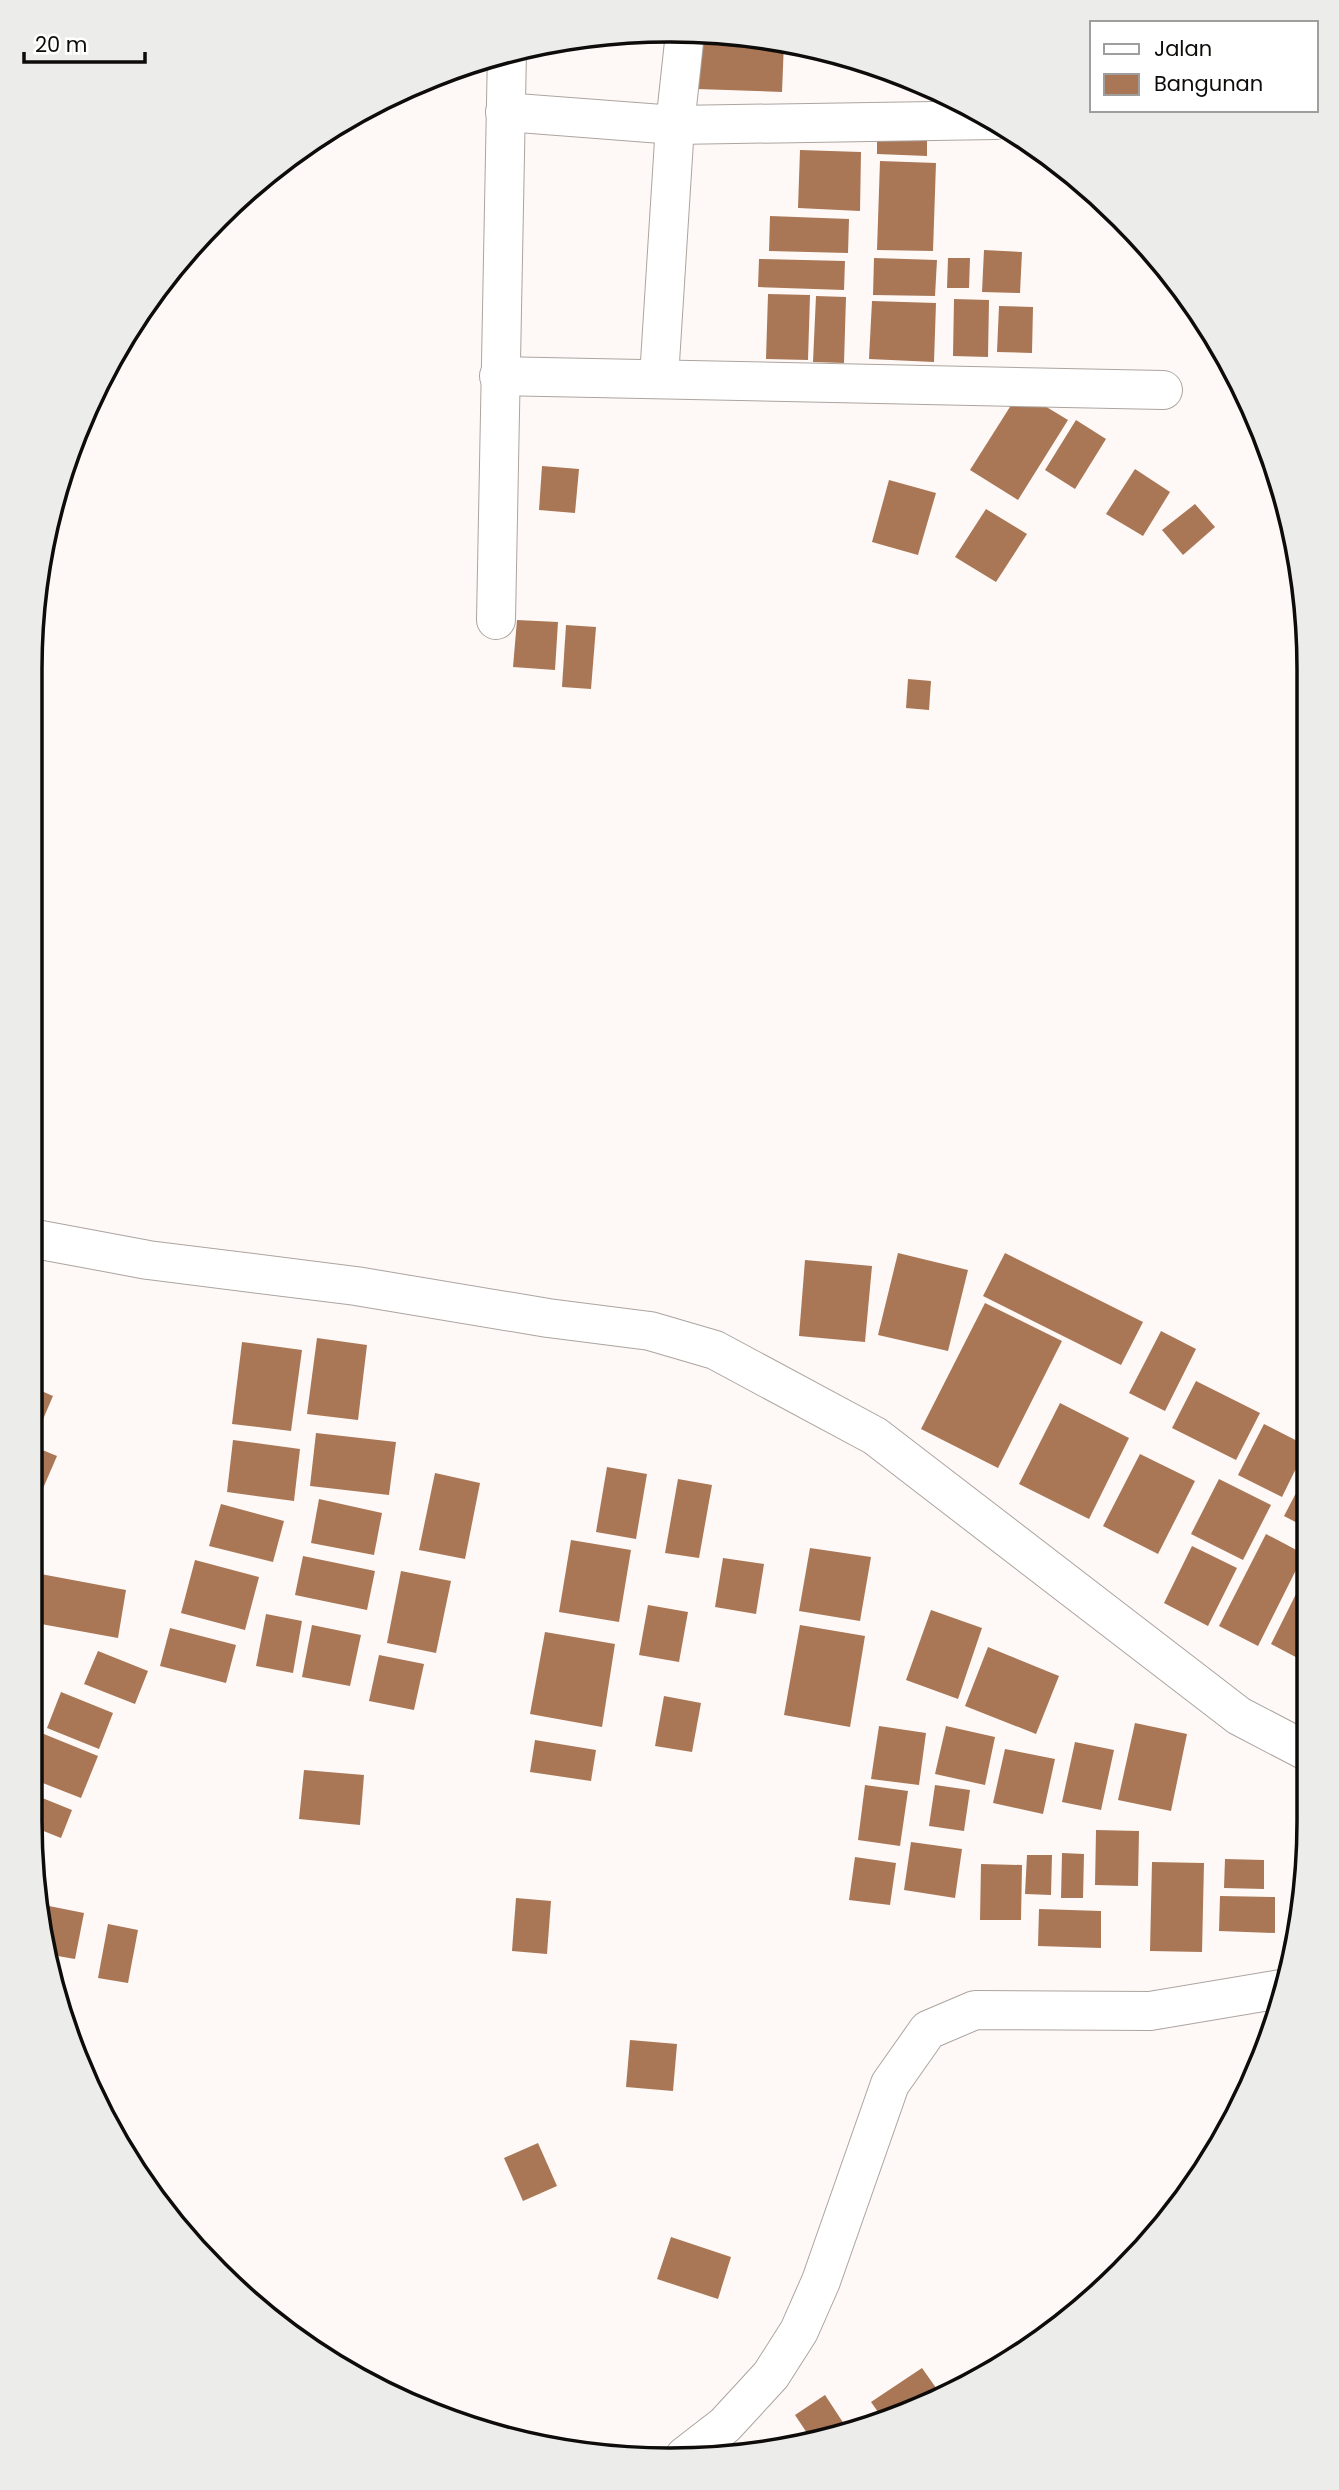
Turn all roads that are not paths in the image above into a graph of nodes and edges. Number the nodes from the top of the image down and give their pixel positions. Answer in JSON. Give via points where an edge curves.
{"nodes":[{"id":1,"x":684,"y":42,"type":"edge"},
{"id":2,"x":507,"y":63,"type":"edge"},
{"id":3,"x":505,"y":112,"type":"junction"},
{"id":4,"x":972,"y":120,"type":"edge"},
{"id":5,"x":675,"y":125,"type":"junction"},
{"id":6,"x":499,"y":376,"type":"junction"},
{"id":7,"x":659,"y":378,"type":"junction"},
{"id":8,"x":1163,"y":390,"type":"dead end"},
{"id":9,"x":496,"y":620,"type":"dead end"},
{"id":10,"x":42,"y":1240,"type":"edge"},
{"id":11,"x":1297,"y":1746,"type":"edge"},
{"id":12,"x":1274,"y":1990,"type":"edge"},
{"id":13,"x":696,"y":2447,"type":"edge"}],
"edges":[{"from":1,"to":5,"type":"street"},
{"from":2,"to":3,"type":"street"},
{"from":3,"to":5,"type":"street"},
{"from":3,"to":6,"type":"street"},
{"from":4,"to":5,"type":"street"},
{"from":5,"to":7,"type":"street"},
{"from":6,"to":7,"type":"street"},
{"from":6,"to":9,"type":"street"},
{"from":7,"to":8,"type":"street"},
{"from":10,"to":11,"type":"street","via":[[148,1260],[650,1331],[715,1350],[875,1436],[1239,1716]]},
{"from":12,"to":13,"type":"street","via":[[1150,2011],[975,2010],[928,2030],[890,2084],[799,2331],[771,2375],[725,2425]]}]}
